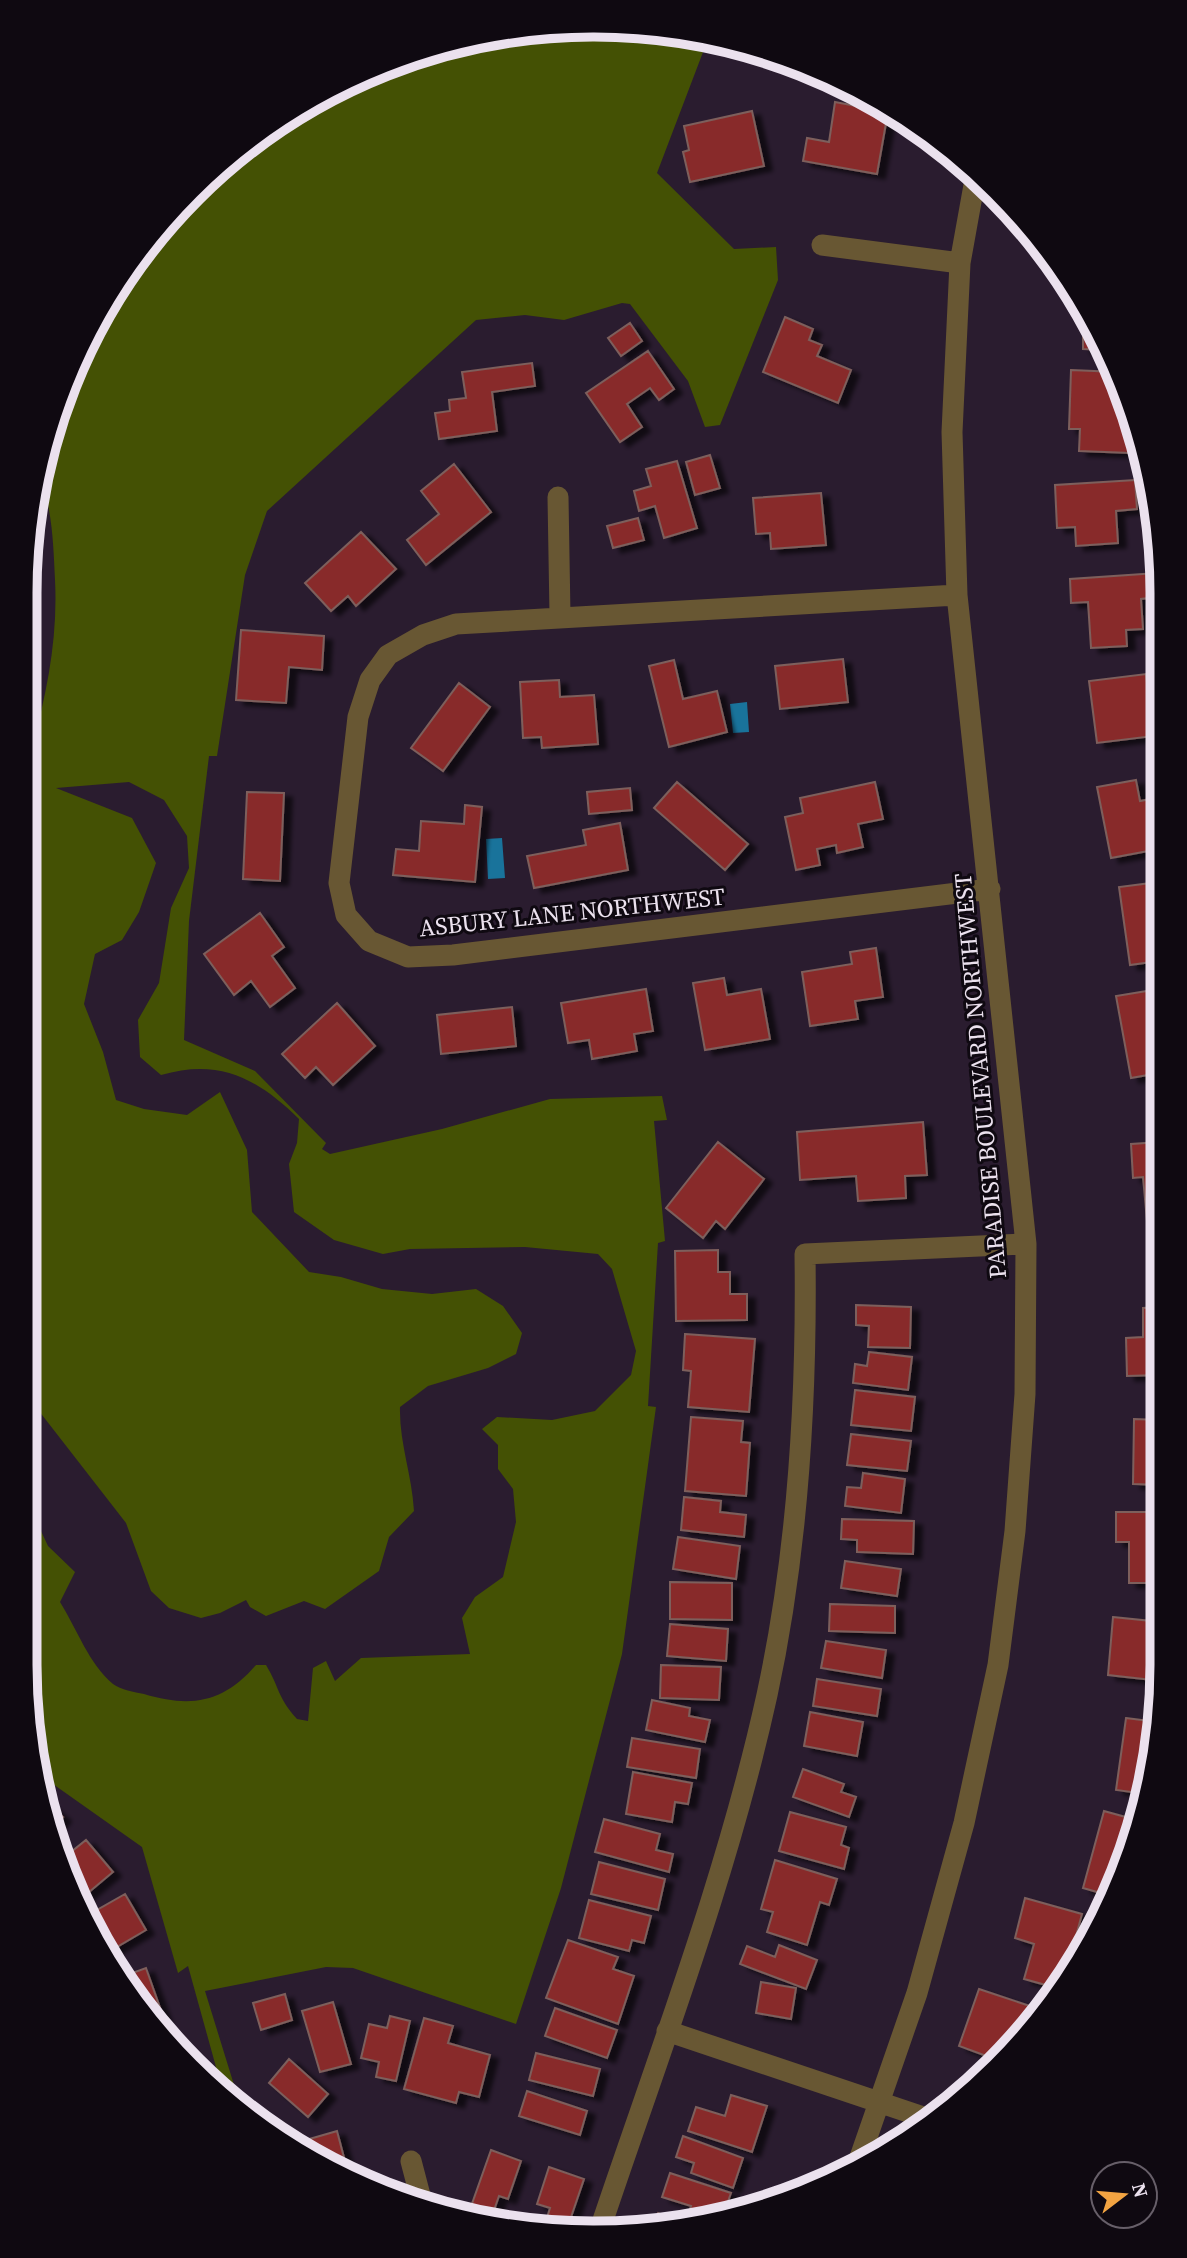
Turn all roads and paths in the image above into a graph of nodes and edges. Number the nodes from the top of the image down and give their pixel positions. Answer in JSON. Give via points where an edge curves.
{"nodes":[{"id":1,"x":974,"y":187,"type":"edge"},
{"id":2,"x":822,"y":245,"type":"dead end"},
{"id":3,"x":960,"y":263,"type":"junction"},
{"id":4,"x":558,"y":497,"type":"dead end"},
{"id":5,"x":957,"y":595,"type":"junction"},
{"id":6,"x":560,"y":615,"type":"junction"},
{"id":7,"x":990,"y":889,"type":"junction"},
{"id":8,"x":1026,"y":1244,"type":"junction"},
{"id":9,"x":667,"y":2031,"type":"junction"},
{"id":10,"x":879,"y":2104,"type":"junction"},
{"id":11,"x":918,"y":2116,"type":"edge"},
{"id":12,"x":862,"y":2152,"type":"edge"},
{"id":13,"x":411,"y":2161,"type":"dead end"},
{"id":14,"x":419,"y":2193,"type":"edge"},
{"id":15,"x":603,"y":2221,"type":"edge"}],
"edges":[{"from":1,"to":3,"type":"street","name":"PARADISE BOULEVARD NORTHWEST"},
{"from":2,"to":3,"type":"street"},
{"from":3,"to":5,"type":"street","name":"PARADISE BOULEVARD NORTHWEST","via":[[952,432]]},
{"from":4,"to":6,"type":"street"},
{"from":5,"to":6,"type":"street","name":"ASBURY LANE NORTHWEST","via":[[660,615]]},
{"from":5,"to":7,"type":"street","name":"PARADISE BOULEVARD NORTHWEST"},
{"from":6,"to":7,"type":"street","name":"ASBURY LANE NORTHWEST","via":[[456,624],[423,635],[388,655],[370,680],[358,717],[339,883],[346,915],[369,941],[408,957],[453,955]]},
{"from":7,"to":8,"type":"street","name":"PARADISE BOULEVARD NORTHWEST"},
{"from":8,"to":9,"type":"street","via":[[805,1254],[806,1364],[787,1578],[767,1693],[742,1801]]},
{"from":8,"to":10,"type":"street","name":"PARADISE BOULEVARD NORTHWEST","via":[[1024,1408],[998,1665],[964,1824],[917,1993]]},
{"from":9,"to":10,"type":"street"},
{"from":9,"to":15,"type":"street"},
{"from":10,"to":11,"type":"street"},
{"from":10,"to":12,"type":"street","name":"PARADISE BOULEVARD NORTHWEST"},
{"from":13,"to":14,"type":"street"}]}
